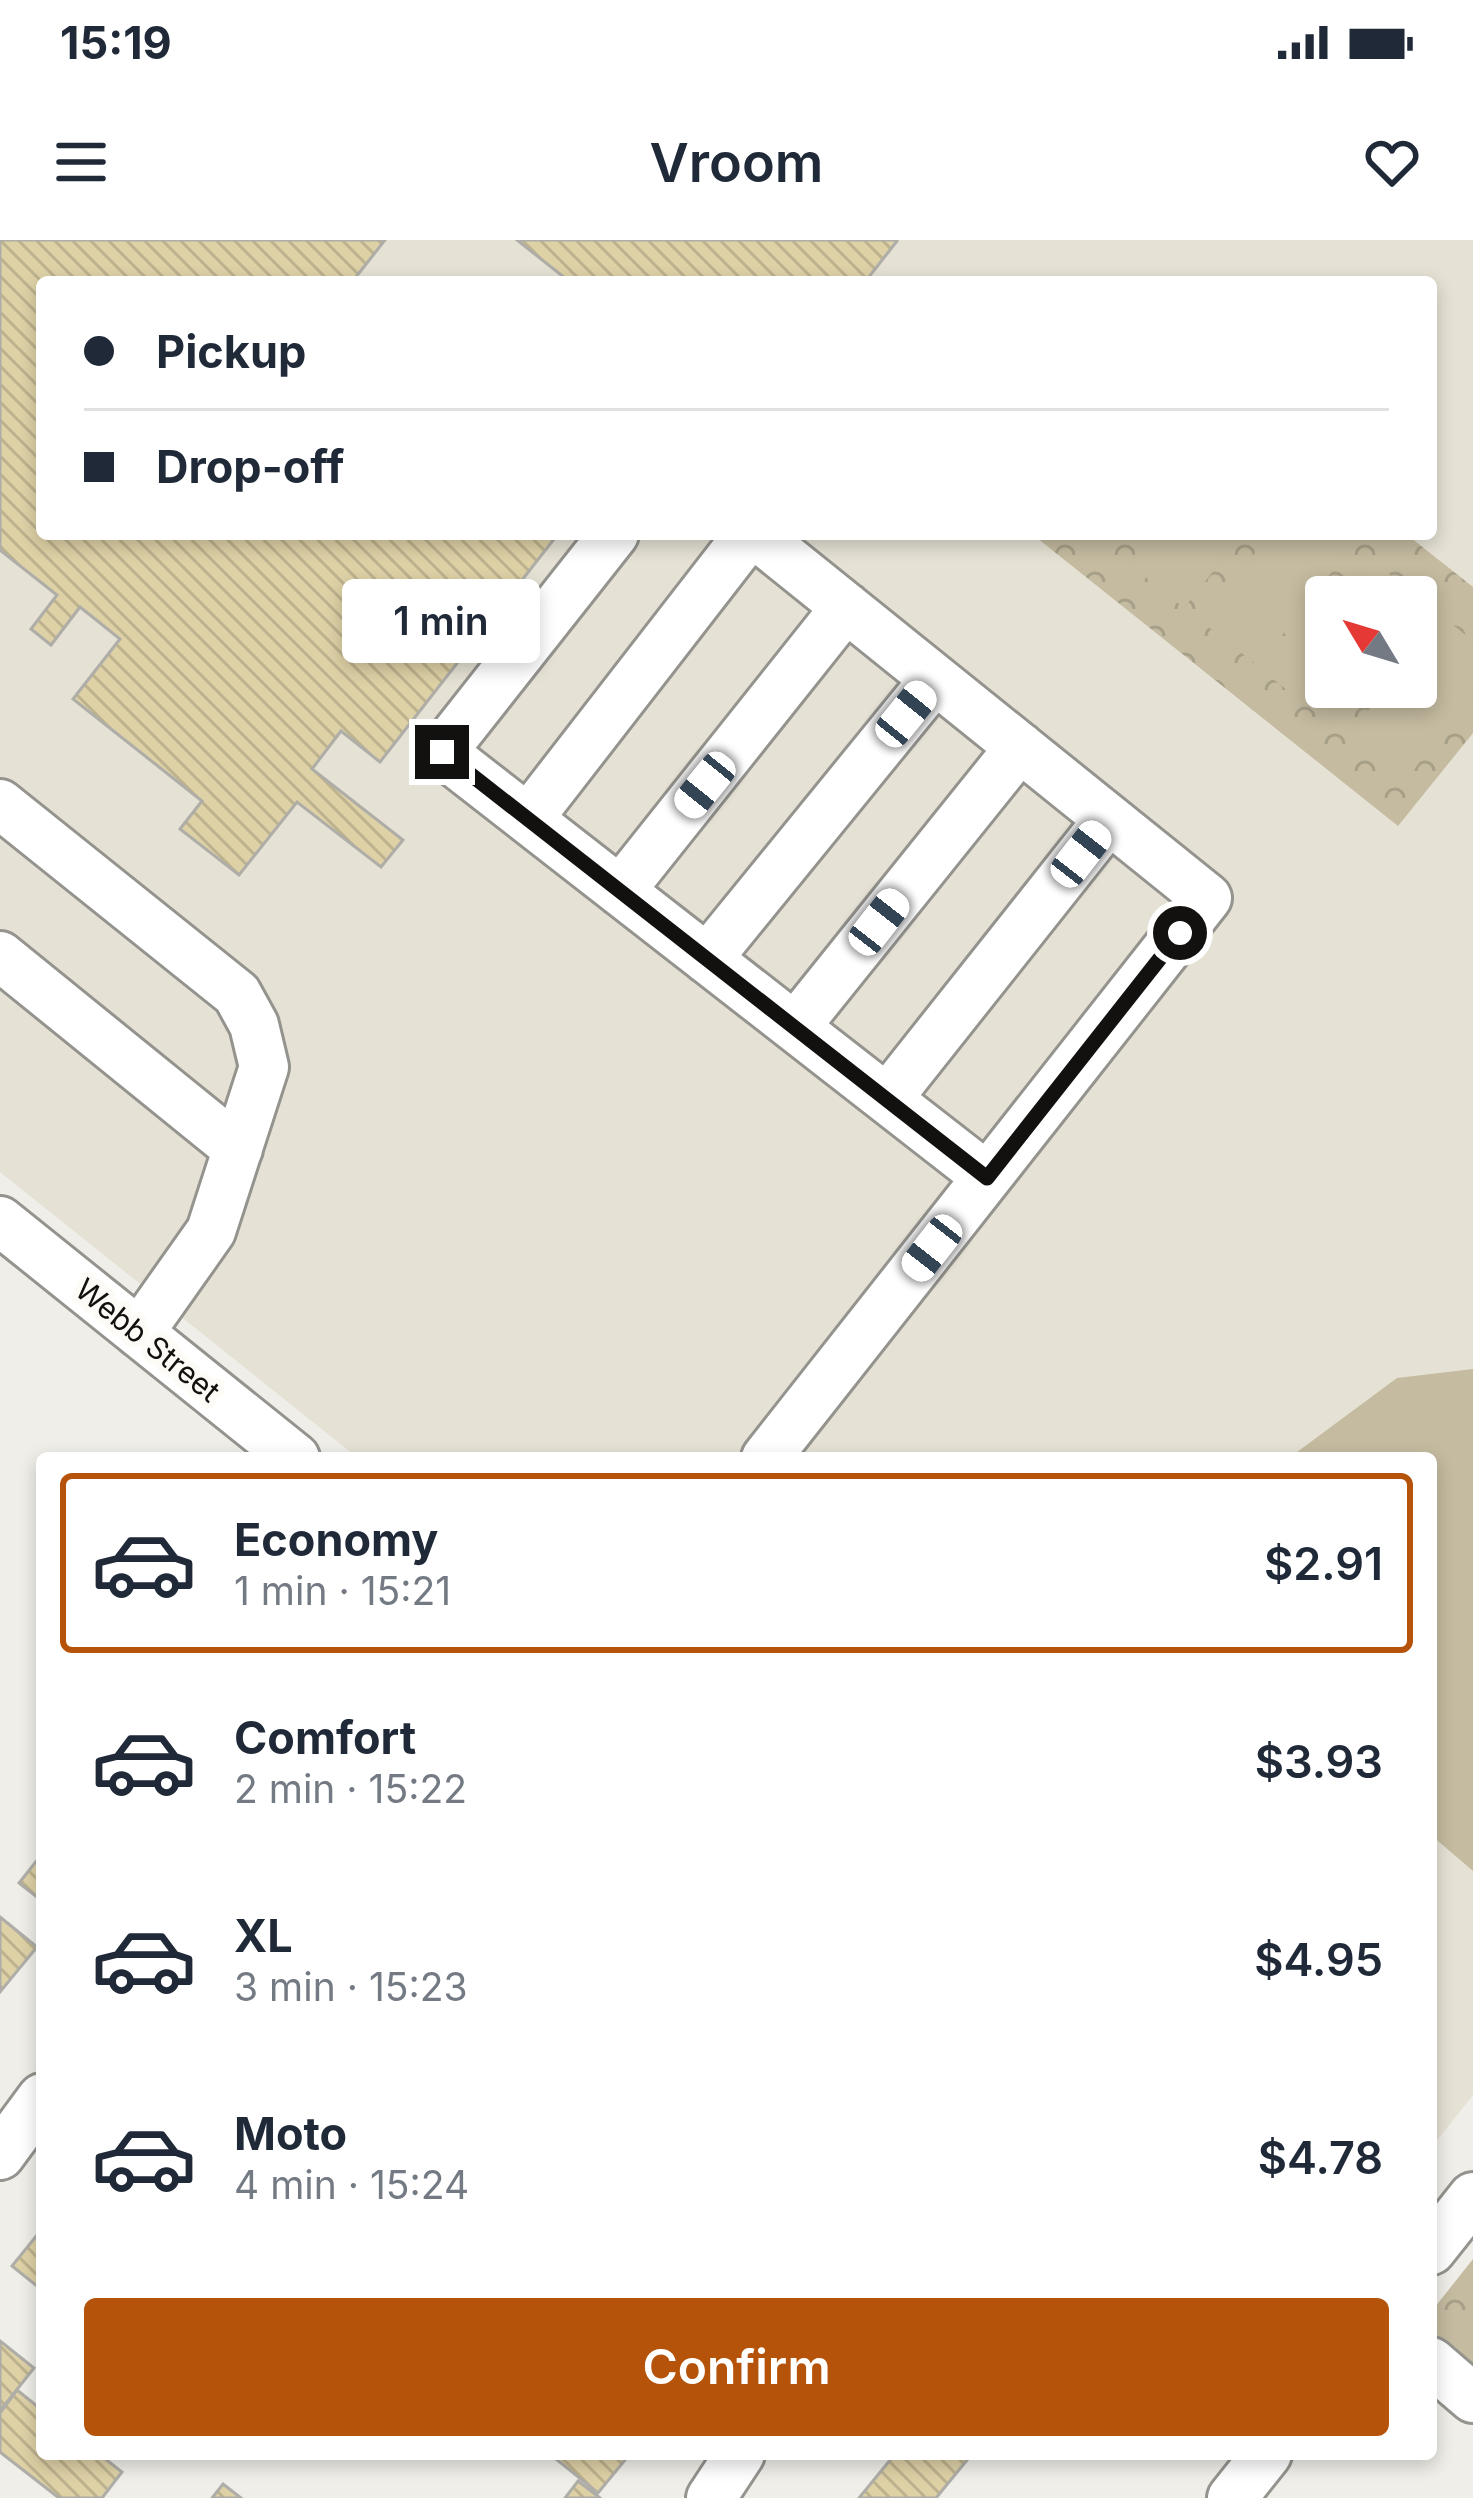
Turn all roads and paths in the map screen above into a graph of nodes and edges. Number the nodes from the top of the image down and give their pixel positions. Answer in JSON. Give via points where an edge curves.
{"nodes":[{"id":1,"x":609,"y":540,"type":"edge"},
{"id":2,"x":747,"y":540,"type":"edge"},
{"id":3,"x":760,"y":540,"type":"edge"},
{"id":4,"x":846,"y":607,"type":"junction"},
{"id":5,"x":934,"y":679,"type":"junction"},
{"id":6,"x":1019,"y":748,"type":"junction"},
{"id":7,"x":0,"y":804,"type":"edge"},
{"id":8,"x":528,"y":819,"type":"junction"},
{"id":9,"x":1109,"y":819,"type":"junction"},
{"id":10,"x":620,"y":891,"type":"junction"},
{"id":11,"x":0,"y":956,"type":"edge"},
{"id":12,"x":707,"y":959,"type":"junction"},
{"id":13,"x":794,"y":1028,"type":"junction"},
{"id":14,"x":887,"y":1099,"type":"junction"},
{"id":15,"x":238,"y":1149,"type":"junction"},
{"id":16,"x":987,"y":1178,"type":"junction"},
{"id":17,"x":0,"y":1221,"type":"edge"},
{"id":18,"x":139,"y":1334,"type":"junction"},
{"id":19,"x":288,"y":1452,"type":"edge"},
{"id":20,"x":771,"y":1452,"type":"edge"},
{"id":21,"x":36,"y":2106,"type":"edge"},
{"id":22,"x":0,"y":2155,"type":"edge"},
{"id":23,"x":1473,"y":2197,"type":"edge"},
{"id":24,"x":1437,"y":2242,"type":"edge"},
{"id":25,"x":1437,"y":2367,"type":"edge"},
{"id":26,"x":1473,"y":2398,"type":"edge"},
{"id":27,"x":736,"y":2460,"type":"edge"},
{"id":28,"x":1262,"y":2460,"type":"edge"},
{"id":29,"x":711,"y":2498,"type":"edge"},
{"id":30,"x":1232,"y":2498,"type":"edge"}],
"edges":[{"from":1,"to":8,"type":"street","via":[[442,752]]},
{"from":2,"to":8,"type":"street"},
{"from":3,"to":4,"type":"street"},
{"from":4,"to":5,"type":"street"},
{"from":4,"to":10,"type":"street"},
{"from":5,"to":6,"type":"street"},
{"from":5,"to":12,"type":"street"},
{"from":6,"to":9,"type":"street"},
{"from":6,"to":13,"type":"street"},
{"from":7,"to":15,"type":"street","via":[[237,994],[264,1067]]},
{"from":8,"to":10,"type":"street"},
{"from":9,"to":14,"type":"street"},
{"from":9,"to":16,"type":"street","via":[[1207,898]]},
{"from":10,"to":12,"type":"street"},
{"from":11,"to":15,"type":"street"},
{"from":12,"to":13,"type":"street"},
{"from":13,"to":14,"type":"street"},
{"from":14,"to":16,"type":"street"},
{"from":15,"to":18,"type":"street","via":[[212,1231]]},
{"from":16,"to":20,"type":"street"},
{"from":17,"to":18,"type":"street","name":"Webb Street"},
{"from":18,"to":19,"type":"street","name":"Webb Street"},
{"from":21,"to":22,"type":"street"},
{"from":23,"to":24,"type":"street"},
{"from":25,"to":26,"type":"street"},
{"from":27,"to":29,"type":"street"},
{"from":28,"to":30,"type":"street"}]}
